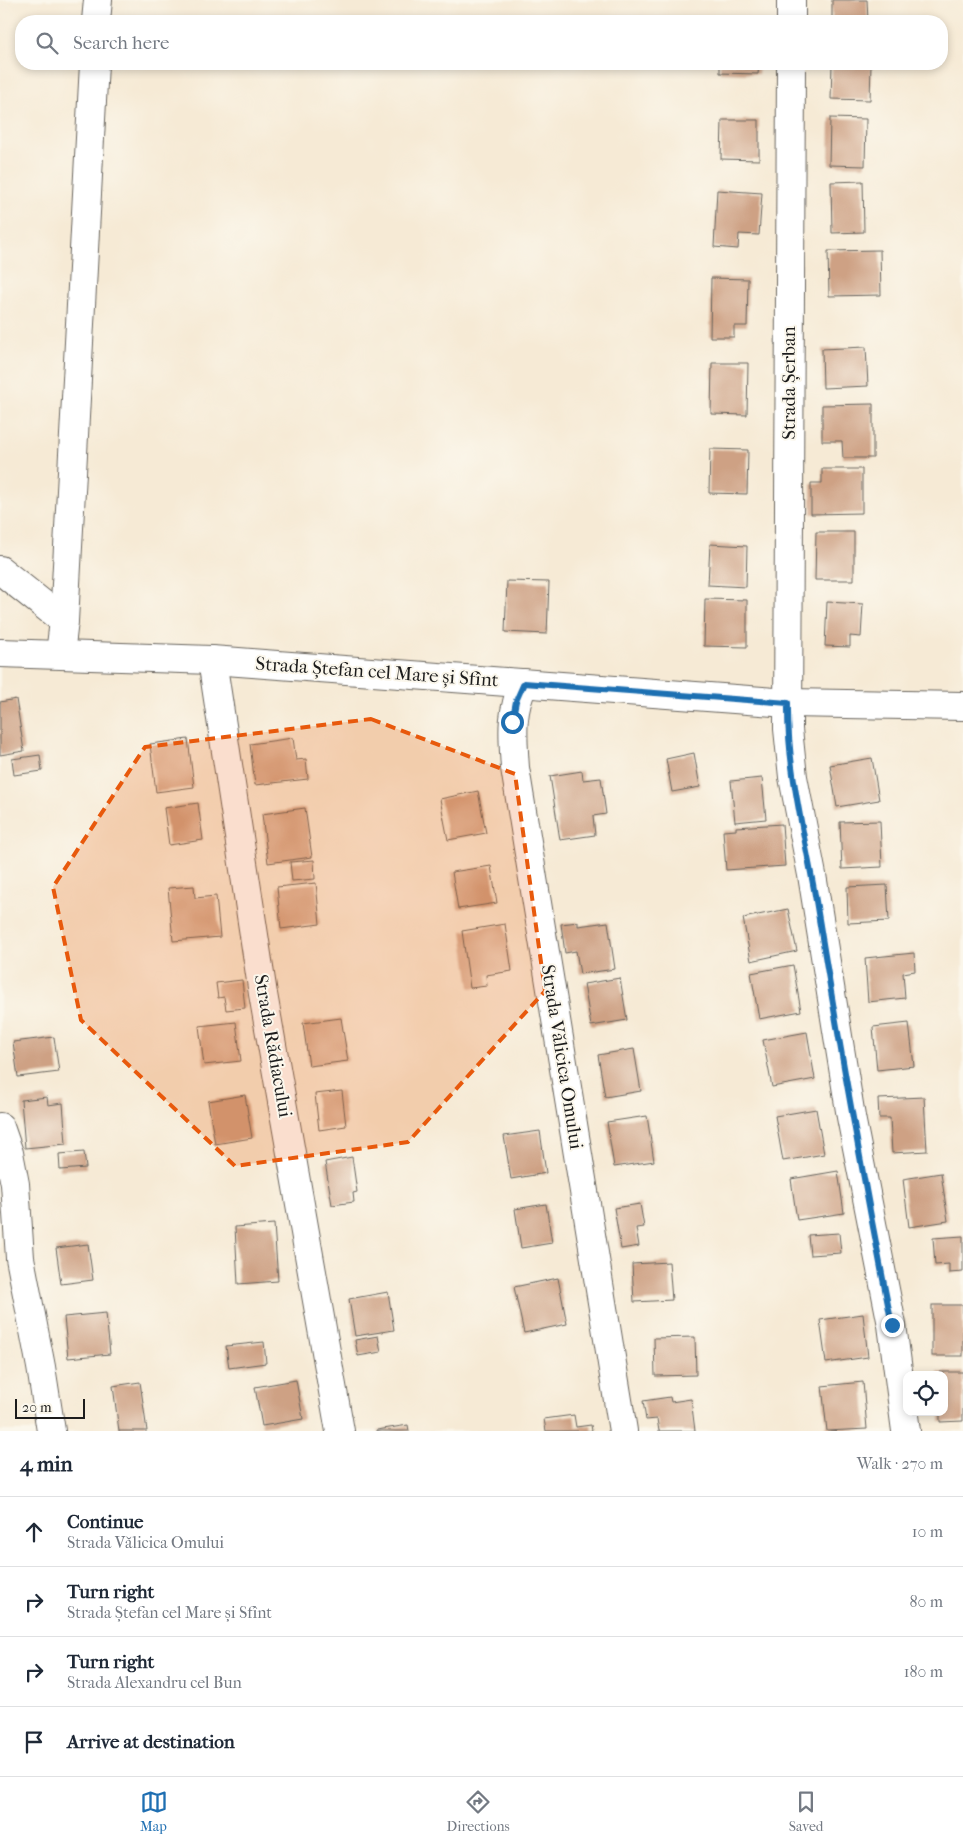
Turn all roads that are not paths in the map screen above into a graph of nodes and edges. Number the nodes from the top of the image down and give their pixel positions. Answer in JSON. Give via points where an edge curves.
{"nodes":[{"id":1,"x":98,"y":0,"type":"edge"},
{"id":2,"x":791,"y":0,"type":"edge"},
{"id":3,"x":97,"y":15,"type":"edge"},
{"id":4,"x":791,"y":15,"type":"edge"},
{"id":5,"x":94,"y":70,"type":"edge"},
{"id":6,"x":791,"y":70,"type":"edge"},
{"id":7,"x":0,"y":570,"type":"edge"},
{"id":8,"x":64,"y":621,"type":"junction"},
{"id":9,"x":0,"y":653,"type":"edge"},
{"id":10,"x":60,"y":654,"type":"junction"},
{"id":11,"x":212,"y":660,"type":"junction"},
{"id":12,"x":524,"y":683,"type":"junction"},
{"id":13,"x":788,"y":703,"type":"junction"},
{"id":14,"x":963,"y":706,"type":"edge"},
{"id":15,"x":0,"y":1127,"type":"edge"},
{"id":16,"x":51,"y":1431,"type":"edge"},
{"id":17,"x":340,"y":1431,"type":"edge"},
{"id":18,"x":623,"y":1431,"type":"edge"},
{"id":19,"x":906,"y":1431,"type":"edge"}],
"edges":[{"from":1,"to":3,"type":"street"},
{"from":2,"to":4,"type":"street"},
{"from":5,"to":8,"type":"street"},
{"from":6,"to":13,"type":"street","name":"Strada Șerban"},
{"from":7,"to":8,"type":"street"},
{"from":8,"to":10,"type":"street"},
{"from":9,"to":10,"type":"street","name":"Strada Ștefan cel Mare și Sfînt"},
{"from":10,"to":11,"type":"street","name":"Strada Ștefan cel Mare și Sfînt"},
{"from":11,"to":12,"type":"street","name":"Strada Ștefan cel Mare și Sfînt"},
{"from":11,"to":17,"type":"street","name":"Strada Rădiacului","via":[[263,994]]},
{"from":12,"to":13,"type":"street","name":"Strada Ștefan cel Mare și Sfînt"},
{"from":12,"to":18,"type":"street","name":"Strada Vălicica Omului","via":[[512,722],[515,768]]},
{"from":13,"to":14,"type":"street","name":"Strada Ștefan cel Mare și Sfînt"},
{"from":13,"to":19,"type":"street","name":"Strada Șerban","via":[[793,777],[851,1117],[892,1325]]},
{"from":15,"to":16,"type":"street","via":[[15,1184],[20,1258]]}]}
